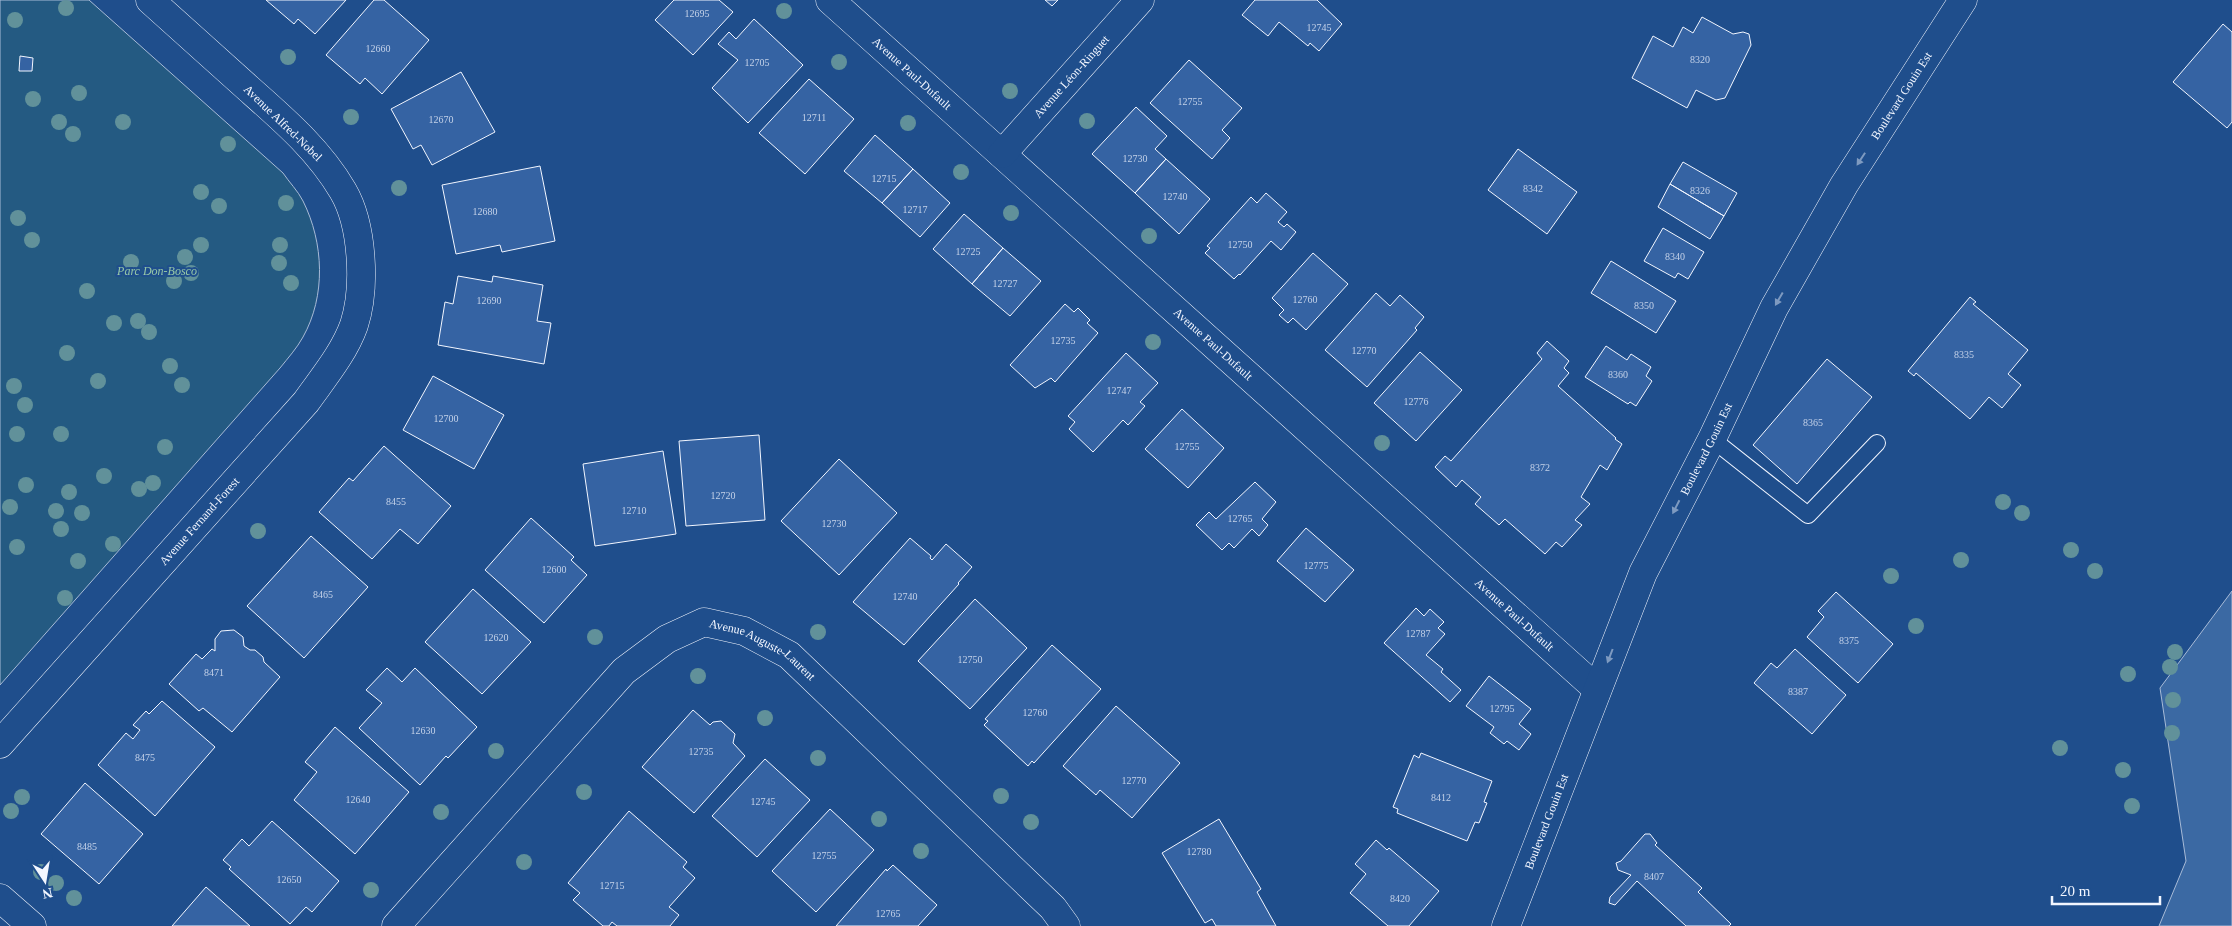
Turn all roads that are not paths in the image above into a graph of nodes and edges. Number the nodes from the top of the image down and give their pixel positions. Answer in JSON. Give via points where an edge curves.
{"nodes":[{"id":1,"x":150,"y":0,"type":"edge"},
{"id":2,"x":830,"y":0,"type":"edge"},
{"id":3,"x":1140,"y":0,"type":"edge"},
{"id":4,"x":1964,"y":0,"type":"edge"},
{"id":5,"x":1002,"y":154,"type":"junction"},
{"id":6,"x":362,"y":277,"type":"joint"},
{"id":7,"x":1712,"y":439,"type":"junction"},
{"id":8,"x":1878,"y":442,"type":"dead end"},
{"id":9,"x":1597,"y":689,"type":"junction"},
{"id":10,"x":0,"y":744,"type":"edge"},
{"id":11,"x":0,"y":898,"type":"edge"},
{"id":12,"x":32,"y":926,"type":"edge"},
{"id":13,"x":396,"y":926,"type":"edge"},
{"id":14,"x":1066,"y":926,"type":"edge"},
{"id":15,"x":1506,"y":926,"type":"edge"}],
"edges":[{"from":1,"to":6,"type":"street","name":"Avenue Alfred-Nobel","via":[[317,153],[344,193],[357,233]]},
{"from":2,"to":5,"type":"street","name":"Avenue Paul-Dufault"},
{"from":3,"to":5,"type":"street","name":"Avenue Léon-Ringuet"},
{"from":4,"to":7,"type":"street","name":"Boulevard Gouin Est","one_way":true,"via":[[1840,193],[1774,308]]},
{"from":5,"to":9,"type":"street","name":"Avenue Paul-Dufault"},
{"from":6,"to":10,"type":"street","name":"Avenue Fernand-Forest","via":[[354,324],[335,361],[306,402]]},
{"from":7,"to":8,"type":"lane","via":[[1808,515]]},
{"from":7,"to":9,"type":"street","name":"Boulevard Gouin Est","one_way":true,"via":[[1642,573]]},
{"from":9,"to":15,"type":"street","name":"Boulevard Gouin Est"},
{"from":11,"to":12,"type":"street"},
{"from":13,"to":14,"type":"street","name":"Avenue Auguste-Laurent","via":[[624,671],[667,638],[704,622],[744,631],[790,655],[1053,908]]}]}
